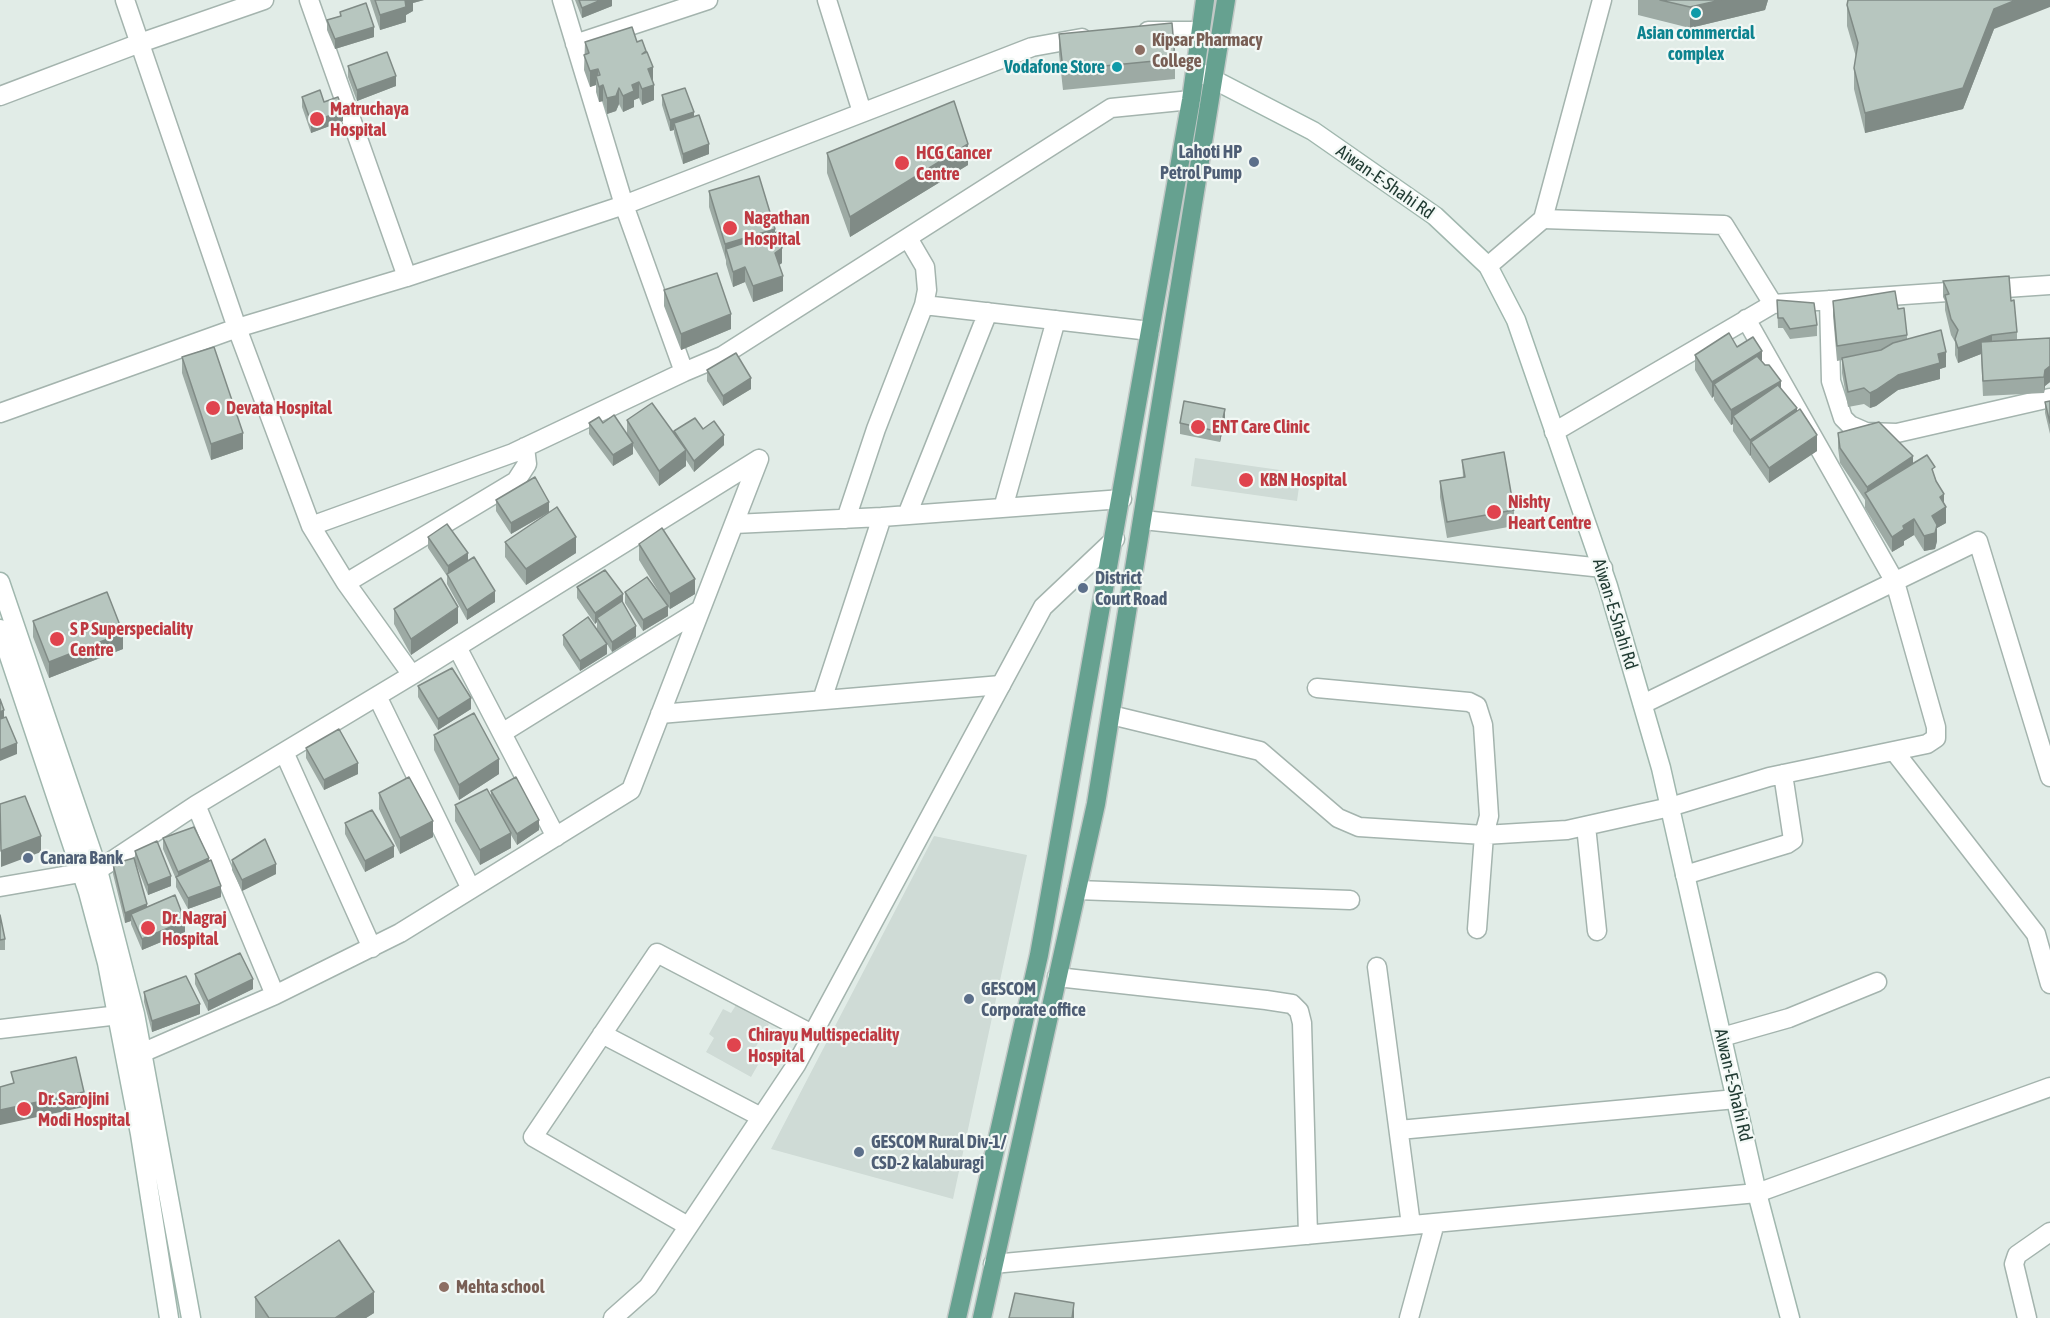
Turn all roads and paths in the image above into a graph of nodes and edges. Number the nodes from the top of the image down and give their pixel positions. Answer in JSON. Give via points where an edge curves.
{"nodes":[{"id":1,"x":125,"y":0,"type":"edge"},
{"id":2,"x":264,"y":0,"type":"edge"},
{"id":3,"x":309,"y":0,"type":"edge"},
{"id":4,"x":562,"y":0,"type":"edge"},
{"id":5,"x":708,"y":0,"type":"edge"},
{"id":6,"x":827,"y":0,"type":"edge"},
{"id":7,"x":1205,"y":0,"type":"edge"},
{"id":8,"x":1226,"y":0,"type":"edge"},
{"id":9,"x":1602,"y":0,"type":"edge"},
{"id":10,"x":1130,"y":31,"type":"edge"},
{"id":11,"x":1200,"y":31,"type":"junction"},
{"id":12,"x":1096,"y":35,"type":"edge"},
{"id":13,"x":140,"y":43,"type":"junction"},
{"id":14,"x":575,"y":44,"type":"junction"},
{"id":15,"x":1194,"y":69,"type":"junction"},
{"id":16,"x":1214,"y":79,"type":"junction"},
{"id":17,"x":0,"y":96,"type":"edge"},
{"id":18,"x":1191,"y":100,"type":"junction"},
{"id":19,"x":862,"y":112,"type":"junction"},
{"id":20,"x":624,"y":205,"type":"junction"},
{"id":21,"x":1543,"y":219,"type":"junction"},
{"id":22,"x":908,"y":238,"type":"junction"},
{"id":23,"x":1488,"y":266,"type":"junction"},
{"id":24,"x":407,"y":277,"type":"junction"},
{"id":25,"x":2050,"y":285,"type":"edge"},
{"id":26,"x":1829,"y":300,"type":"junction"},
{"id":27,"x":1773,"y":304,"type":"junction"},
{"id":28,"x":924,"y":305,"type":"junction"},
{"id":29,"x":988,"y":312,"type":"junction"},
{"id":30,"x":1746,"y":319,"type":"junction"},
{"id":31,"x":1056,"y":320,"type":"junction"},
{"id":32,"x":237,"y":328,"type":"junction"},
{"id":33,"x":1150,"y":331,"type":"junction"},
{"id":34,"x":684,"y":372,"type":"junction"},
{"id":35,"x":2050,"y":398,"type":"edge"},
{"id":36,"x":0,"y":413,"type":"edge"},
{"id":37,"x":1554,"y":432,"type":"junction"},
{"id":38,"x":525,"y":447,"type":"junction"},
{"id":39,"x":1122,"y":499,"type":"junction"},
{"id":40,"x":1003,"y":508,"type":"junction"},
{"id":41,"x":907,"y":515,"type":"junction"},
{"id":42,"x":882,"y":517,"type":"junction"},
{"id":43,"x":846,"y":519,"type":"junction"},
{"id":44,"x":1143,"y":520,"type":"junction"},
{"id":45,"x":734,"y":524,"type":"junction"},
{"id":46,"x":311,"y":526,"type":"junction"},
{"id":47,"x":1115,"y":539,"type":"junction"},
{"id":48,"x":1603,"y":568,"type":"junction"},
{"id":49,"x":1895,"y":582,"type":"junction"},
{"id":50,"x":346,"y":583,"type":"junction"},
{"id":51,"x":1,"y":586,"type":"edge"},
{"id":52,"x":700,"y":610,"type":"junction"},
{"id":53,"x":0,"y":629,"type":"edge"},
{"id":54,"x":458,"y":647,"type":"junction"},
{"id":55,"x":412,"y":675,"type":"junction"},
{"id":56,"x":1001,"y":685,"type":"junction"},
{"id":57,"x":1317,"y":688,"type":"dead end"},
{"id":58,"x":377,"y":696,"type":"junction"},
{"id":59,"x":822,"y":700,"type":"junction"},
{"id":60,"x":1642,"y":704,"type":"junction"},
{"id":61,"x":660,"y":714,"type":"junction"},
{"id":62,"x":1111,"y":715,"type":"junction"},
{"id":63,"x":502,"y":733,"type":"junction"},
{"id":64,"x":1894,"y":751,"type":"junction"},
{"id":65,"x":284,"y":752,"type":"junction"},
{"id":66,"x":1783,"y":774,"type":"junction"},
{"id":67,"x":2050,"y":777,"type":"edge"},
{"id":68,"x":196,"y":805,"type":"junction"},
{"id":69,"x":1670,"y":807,"type":"junction"},
{"id":70,"x":1586,"y":826,"type":"junction"},
{"id":71,"x":1484,"y":835,"type":"junction"},
{"id":72,"x":556,"y":837,"type":"junction"},
{"id":73,"x":90,"y":872,"type":"junction"},
{"id":74,"x":1685,"y":875,"type":"junction"},
{"id":75,"x":0,"y":887,"type":"edge"},
{"id":76,"x":471,"y":889,"type":"junction"},
{"id":77,"x":1077,"y":890,"type":"junction"},
{"id":78,"x":1350,"y":900,"type":"dead end"},
{"id":79,"x":1476,"y":929,"type":"dead end"},
{"id":80,"x":1597,"y":931,"type":"dead end"},
{"id":81,"x":372,"y":948,"type":"junction"},
{"id":82,"x":1377,"y":967,"type":"dead end"},
{"id":83,"x":1057,"y":977,"type":"junction"},
{"id":84,"x":1877,"y":982,"type":"dead end"},
{"id":85,"x":2050,"y":984,"type":"edge"},
{"id":86,"x":275,"y":995,"type":"junction"},
{"id":87,"x":119,"y":1015,"type":"junction"},
{"id":88,"x":0,"y":1029,"type":"edge"},
{"id":89,"x":812,"y":1034,"type":"junction"},
{"id":90,"x":602,"y":1035,"type":"junction"},
{"id":91,"x":1722,"y":1037,"type":"junction"},
{"id":92,"x":135,"y":1054,"type":"junction"},
{"id":93,"x":2050,"y":1087,"type":"edge"},
{"id":94,"x":1736,"y":1099,"type":"junction"},
{"id":95,"x":761,"y":1117,"type":"junction"},
{"id":96,"x":1399,"y":1130,"type":"junction"},
{"id":97,"x":149,"y":1132,"type":"junction"},
{"id":98,"x":1757,"y":1193,"type":"junction"},
{"id":99,"x":1435,"y":1223,"type":"junction"},
{"id":100,"x":1411,"y":1225,"type":"junction"},
{"id":101,"x":688,"y":1226,"type":"junction"},
{"id":102,"x":2050,"y":1232,"type":"edge"},
{"id":103,"x":1308,"y":1235,"type":"junction"},
{"id":104,"x":993,"y":1264,"type":"junction"},
{"id":105,"x":193,"y":1317,"type":"edge"},
{"id":106,"x":169,"y":1318,"type":"edge"},
{"id":107,"x":613,"y":1318,"type":"edge"},
{"id":108,"x":957,"y":1318,"type":"edge"},
{"id":109,"x":981,"y":1318,"type":"edge"},
{"id":110,"x":1409,"y":1318,"type":"edge"},
{"id":111,"x":1790,"y":1318,"type":"edge"},
{"id":112,"x":2027,"y":1318,"type":"edge"}],
"edges":[{"from":1,"to":13,"type":"street"},
{"from":2,"to":13,"type":"street"},
{"from":3,"to":24,"type":"street"},
{"from":4,"to":14,"type":"street"},
{"from":5,"to":14,"type":"street"},
{"from":6,"to":19,"type":"street"},
{"from":7,"to":11,"type":"main road"},
{"from":8,"to":16,"type":"main road"},
{"from":9,"to":21,"type":"street"},
{"from":10,"to":11,"type":"street"},
{"from":11,"to":15,"type":"main road"},
{"from":12,"to":19,"type":"street","via":[[1032,47]]},
{"from":13,"to":17,"type":"street"},
{"from":13,"to":32,"type":"street"},
{"from":14,"to":20,"type":"street"},
{"from":15,"to":16,"type":"street","name":"Aiwan-E-Shahi Rd"},
{"from":15,"to":18,"type":"main road"},
{"from":16,"to":23,"type":"street","name":"Aiwan-E-Shahi Rd","via":[[1313,131],[1435,216]]},
{"from":16,"to":44,"type":"main road"},
{"from":18,"to":22,"type":"street","via":[[1111,108]]},
{"from":18,"to":33,"type":"main road"},
{"from":19,"to":20,"type":"street"},
{"from":20,"to":24,"type":"street"},
{"from":20,"to":34,"type":"street"},
{"from":21,"to":23,"type":"street"},
{"from":21,"to":27,"type":"street","via":[[1724,225]]},
{"from":22,"to":28,"type":"street","via":[[925,267]]},
{"from":22,"to":34,"type":"street","via":[[722,356]]},
{"from":23,"to":37,"type":"street","name":"Aiwan-E-Shahi Rd","via":[[1516,320]]},
{"from":24,"to":32,"type":"street"},
{"from":25,"to":26,"type":"street"},
{"from":26,"to":27,"type":"street"},
{"from":26,"to":35,"type":"street","via":[[1831,381],[1843,418],[1850,425],[1866,432],[1897,433]]},
{"from":27,"to":30,"type":"street"},
{"from":28,"to":29,"type":"street"},
{"from":28,"to":43,"type":"street"},
{"from":29,"to":31,"type":"street"},
{"from":29,"to":41,"type":"street"},
{"from":30,"to":37,"type":"street"},
{"from":30,"to":49,"type":"street"},
{"from":31,"to":33,"type":"street"},
{"from":31,"to":40,"type":"street"},
{"from":32,"to":36,"type":"street"},
{"from":32,"to":46,"type":"street"},
{"from":33,"to":39,"type":"main road"},
{"from":34,"to":38,"type":"street"},
{"from":37,"to":48,"type":"street","name":"Aiwan-E-Shahi Rd"},
{"from":38,"to":46,"type":"street"},
{"from":38,"to":50,"type":"street","via":[[527,464],[516,481]]},
{"from":39,"to":40,"type":"street"},
{"from":39,"to":47,"type":"main road"},
{"from":40,"to":41,"type":"street"},
{"from":41,"to":42,"type":"street"},
{"from":42,"to":43,"type":"street"},
{"from":42,"to":59,"type":"street"},
{"from":43,"to":45,"type":"street"},
{"from":44,"to":48,"type":"street"},
{"from":44,"to":62,"type":"main road"},
{"from":45,"to":52,"type":"street"},
{"from":45,"to":54,"type":"street","via":[[759,459]]},
{"from":46,"to":50,"type":"street"},
{"from":47,"to":56,"type":"street","via":[[1043,607]]},
{"from":47,"to":108,"type":"main road","via":[[1039,956]]},
{"from":48,"to":60,"type":"street","name":"Aiwan-E-Shahi Rd"},
{"from":49,"to":60,"type":"street"},
{"from":49,"to":64,"type":"street","via":[[1936,738],[1927,744]]},
{"from":49,"to":67,"type":"street","via":[[1978,541]]},
{"from":50,"to":55,"type":"street"},
{"from":51,"to":73,"type":"street"},
{"from":52,"to":61,"type":"street"},
{"from":52,"to":63,"type":"street"},
{"from":53,"to":73,"type":"street"},
{"from":54,"to":55,"type":"street"},
{"from":54,"to":63,"type":"street"},
{"from":55,"to":58,"type":"street"},
{"from":56,"to":59,"type":"street"},
{"from":56,"to":89,"type":"street"},
{"from":57,"to":71,"type":"street","via":[[1469,702],[1477,706],[1483,725],[1489,816]]},
{"from":58,"to":65,"type":"street"},
{"from":58,"to":76,"type":"street"},
{"from":59,"to":61,"type":"street"},
{"from":60,"to":69,"type":"street","name":"Aiwan-E-Shahi Rd"},
{"from":61,"to":72,"type":"street","via":[[631,790]]},
{"from":62,"to":71,"type":"street","via":[[1260,751],[1338,818],[1359,827]]},
{"from":62,"to":77,"type":"main road"},
{"from":63,"to":72,"type":"street"},
{"from":64,"to":66,"type":"street"},
{"from":64,"to":85,"type":"street","via":[[2036,933]]},
{"from":65,"to":68,"type":"street"},
{"from":65,"to":81,"type":"street"},
{"from":66,"to":69,"type":"street"},
{"from":66,"to":74,"type":"street","via":[[1793,840]]},
{"from":68,"to":73,"type":"street"},
{"from":68,"to":86,"type":"street"},
{"from":69,"to":70,"type":"street"},
{"from":69,"to":74,"type":"street","name":"Aiwan-E-Shahi Rd"},
{"from":70,"to":71,"type":"street"},
{"from":70,"to":80,"type":"street"},
{"from":71,"to":79,"type":"street"},
{"from":72,"to":76,"type":"street"},
{"from":73,"to":75,"type":"street"},
{"from":73,"to":87,"type":"street"},
{"from":73,"to":92,"type":"street"},
{"from":74,"to":91,"type":"street","name":"Aiwan-E-Shahi Rd"},
{"from":76,"to":81,"type":"street"},
{"from":77,"to":78,"type":"street"},
{"from":77,"to":83,"type":"main road"},
{"from":81,"to":86,"type":"street"},
{"from":82,"to":96,"type":"street"},
{"from":83,"to":103,"type":"street","via":[[1292,1004],[1299,1011]]},
{"from":83,"to":104,"type":"main road"},
{"from":84,"to":91,"type":"street","via":[[1789,1018]]},
{"from":86,"to":92,"type":"street"},
{"from":87,"to":88,"type":"street"},
{"from":87,"to":92,"type":"street"},
{"from":89,"to":90,"type":"street","via":[[657,953]]},
{"from":89,"to":95,"type":"street"},
{"from":90,"to":95,"type":"street"},
{"from":90,"to":101,"type":"street","via":[[532,1137]]},
{"from":91,"to":94,"type":"street","name":"Aiwan-E-Shahi Rd"},
{"from":92,"to":97,"type":"street"},
{"from":93,"to":98,"type":"street"},
{"from":94,"to":96,"type":"street"},
{"from":94,"to":98,"type":"street","name":"Aiwan-E-Shahi Rd"},
{"from":95,"to":101,"type":"street"},
{"from":96,"to":100,"type":"street"},
{"from":97,"to":105,"type":"street"},
{"from":97,"to":106,"type":"street"},
{"from":98,"to":99,"type":"street"},
{"from":98,"to":111,"type":"street","name":"Aiwan-E-Shahi Rd"},
{"from":99,"to":100,"type":"street"},
{"from":99,"to":110,"type":"street"},
{"from":100,"to":103,"type":"street"},
{"from":101,"to":107,"type":"street","via":[[648,1287]]},
{"from":102,"to":112,"type":"street","via":[[2017,1255],[2014,1264]]},
{"from":103,"to":104,"type":"street"},
{"from":104,"to":109,"type":"main road"},
{"from":105,"to":106,"type":"street"}]}
